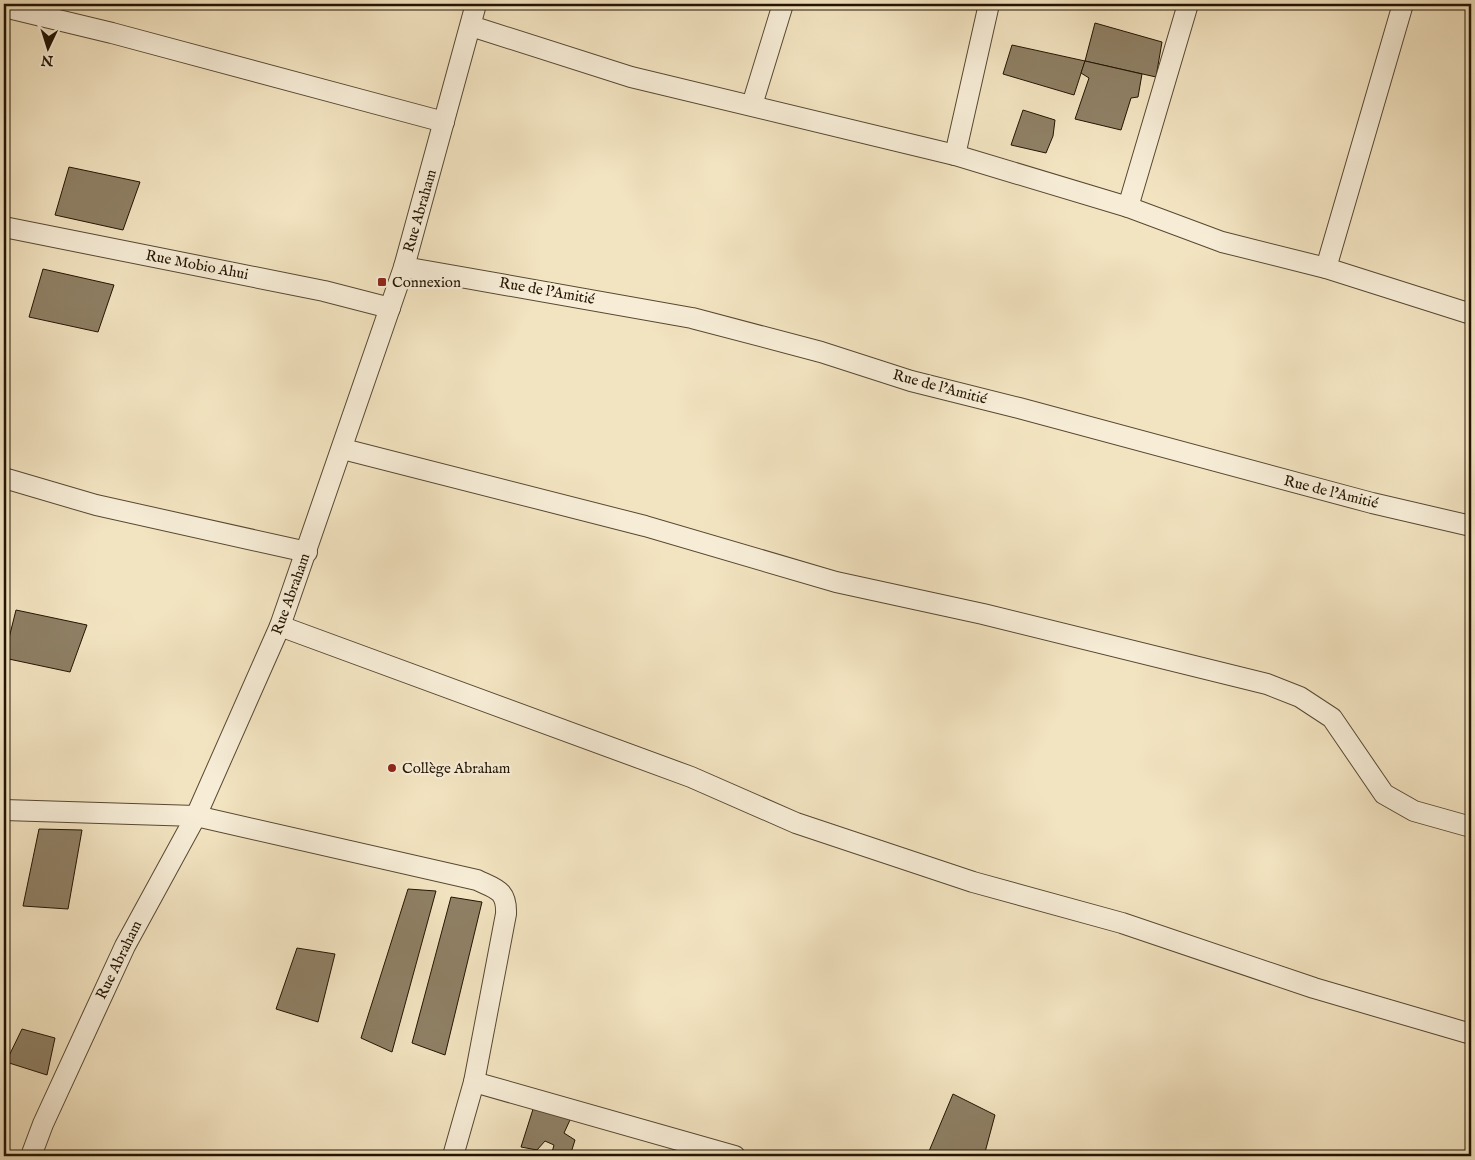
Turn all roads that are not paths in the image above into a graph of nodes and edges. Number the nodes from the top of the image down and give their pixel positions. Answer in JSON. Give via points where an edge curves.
{"nodes":[{"id":1,"x":476,"y":4,"type":"edge"},
{"id":2,"x":783,"y":4,"type":"edge"},
{"id":3,"x":989,"y":4,"type":"edge"},
{"id":4,"x":1188,"y":4,"type":"edge"},
{"id":5,"x":1403,"y":4,"type":"edge"},
{"id":6,"x":4,"y":7,"type":"edge"},
{"id":7,"x":471,"y":26,"type":"junction"},
{"id":8,"x":752,"y":105,"type":"junction"},
{"id":9,"x":444,"y":122,"type":"junction"},
{"id":10,"x":955,"y":154,"type":"junction"},
{"id":11,"x":1128,"y":206,"type":"junction"},
{"id":12,"x":4,"y":227,"type":"edge"},
{"id":13,"x":404,"y":267,"type":"junction"},
{"id":14,"x":1326,"y":268,"type":"junction"},
{"id":15,"x":390,"y":308,"type":"junction"},
{"id":16,"x":1471,"y":314,"type":"edge"},
{"id":17,"x":343,"y":448,"type":"junction"},
{"id":18,"x":4,"y":478,"type":"edge"},
{"id":19,"x":1471,"y":526,"type":"edge"},
{"id":20,"x":307,"y":552,"type":"junction"},
{"id":21,"x":280,"y":626,"type":"junction"},
{"id":22,"x":4,"y":810,"type":"edge"},
{"id":23,"x":196,"y":816,"type":"junction"},
{"id":24,"x":1471,"y":827,"type":"edge"},
{"id":25,"x":1471,"y":1034,"type":"edge"},
{"id":26,"x":474,"y":1082,"type":"junction"},
{"id":27,"x":31,"y":1156,"type":"edge"},
{"id":28,"x":453,"y":1156,"type":"edge"},
{"id":29,"x":735,"y":1156,"type":"edge"}],
"edges":[{"from":1,"to":7,"type":"street","name":"Rue Abraham"},
{"from":2,"to":8,"type":"street"},
{"from":3,"to":10,"type":"street"},
{"from":4,"to":11,"type":"street"},
{"from":5,"to":14,"type":"street"},
{"from":6,"to":9,"type":"street"},
{"from":7,"to":8,"type":"street","via":[[632,77]]},
{"from":7,"to":9,"type":"street","name":"Rue Abraham"},
{"from":8,"to":10,"type":"street"},
{"from":9,"to":13,"type":"street","name":"Rue Abraham"},
{"from":10,"to":11,"type":"street"},
{"from":11,"to":14,"type":"street","via":[[1222,242]]},
{"from":12,"to":15,"type":"street","name":"Rue Mobio Ahui","via":[[324,291]]},
{"from":13,"to":15,"type":"street","name":"Rue Abraham"},
{"from":13,"to":19,"type":"street","name":"Rue de l'Amitié","via":[[692,318],[821,352],[911,381],[1363,501]]},
{"from":14,"to":16,"type":"street"},
{"from":15,"to":17,"type":"street","name":"Rue Abraham"},
{"from":17,"to":20,"type":"street","name":"Rue Abraham"},
{"from":17,"to":24,"type":"street","via":[[645,526],[836,582],[983,614],[1267,684],[1300,697],[1332,718],[1384,794],[1414,811]]},
{"from":18,"to":20,"type":"street","via":[[96,505]]},
{"from":20,"to":21,"type":"street","name":"Rue Abraham"},
{"from":21,"to":23,"type":"street","name":"Rue Abraham"},
{"from":21,"to":25,"type":"street","via":[[691,778],[796,824],[973,882],[1122,924],[1314,988]]},
{"from":22,"to":23,"type":"street"},
{"from":23,"to":26,"type":"street","via":[[477,880],[499,891],[506,899],[506,914]]},
{"from":23,"to":27,"type":"street","name":"Rue Abraham","via":[[125,946]]},
{"from":26,"to":28,"type":"street"},
{"from":26,"to":29,"type":"street"}]}
